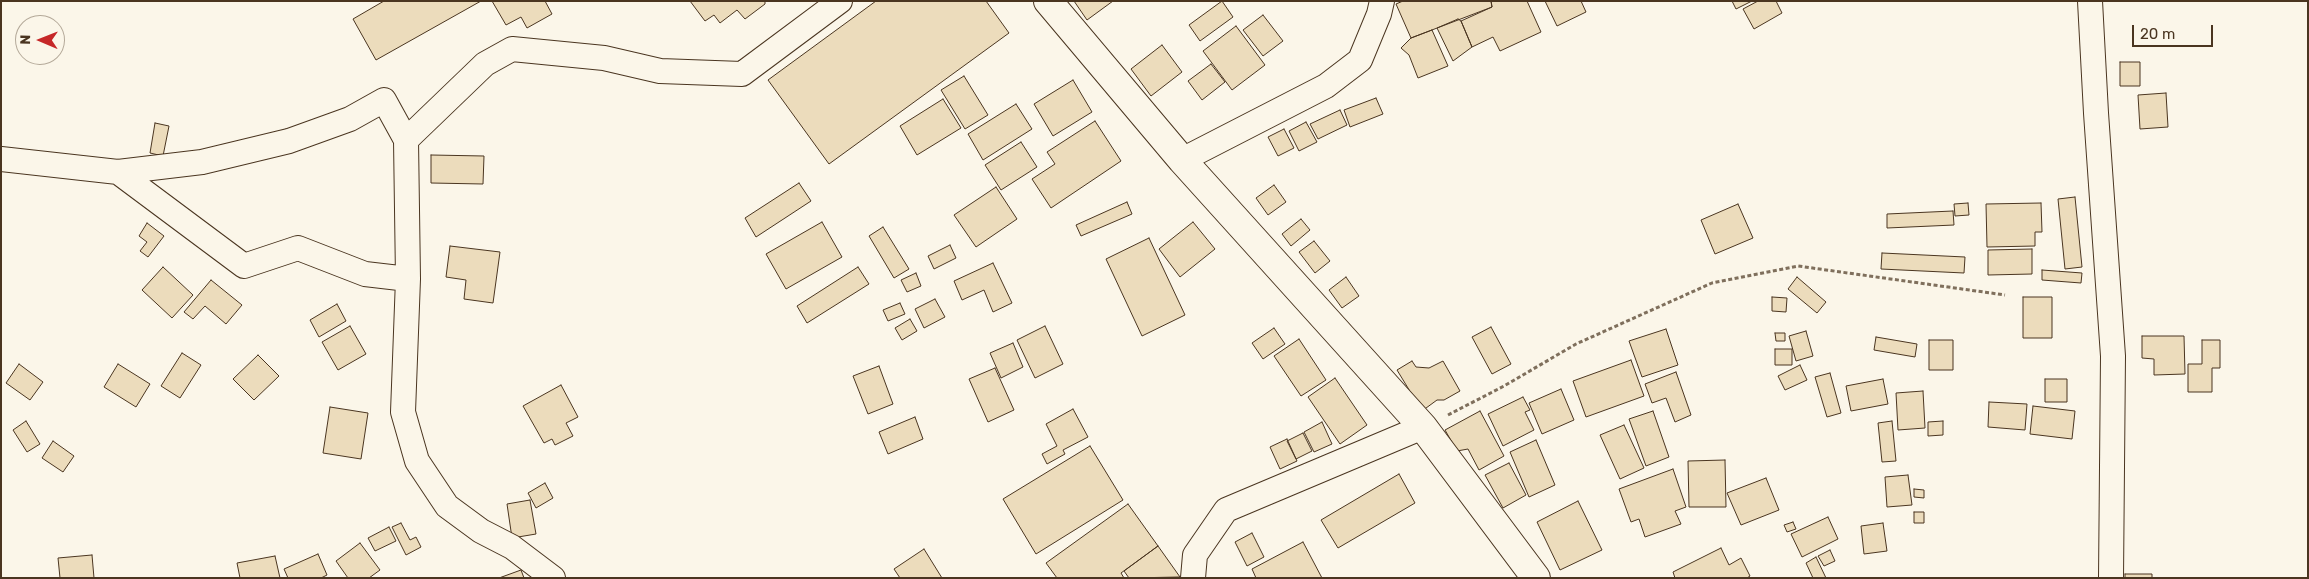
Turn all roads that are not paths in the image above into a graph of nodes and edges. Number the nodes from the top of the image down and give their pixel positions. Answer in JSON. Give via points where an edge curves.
{"nodes":[{"id":1,"x":840,"y":1,"type":"edge"},
{"id":2,"x":1048,"y":1,"type":"edge"},
{"id":3,"x":1382,"y":1,"type":"edge"},
{"id":4,"x":2090,"y":1,"type":"edge"},
{"id":5,"x":406,"y":140,"type":"junction"},
{"id":6,"x":1,"y":160,"type":"edge"},
{"id":7,"x":1182,"y":160,"type":"junction"},
{"id":8,"x":118,"y":172,"type":"junction"},
{"id":9,"x":408,"y":280,"type":"junction"},
{"id":10,"x":1423,"y":427,"type":"junction"},
{"id":11,"x":553,"y":578,"type":"edge"},
{"id":12,"x":1193,"y":578,"type":"edge"},
{"id":13,"x":1536,"y":578,"type":"edge"},
{"id":14,"x":2111,"y":578,"type":"edge"}],
"edges":[{"from":1,"to":5,"type":"street","via":[[742,74],[660,71],[604,58],[512,49],[485,64]]},
{"from":2,"to":7,"type":"main road"},
{"from":3,"to":7,"type":"street","via":[[1360,60],[1326,86]]},
{"from":4,"to":14,"type":"street","via":[[2113,356]]},
{"from":5,"to":8,"type":"street","via":[[384,100],[350,119],[290,141],[202,162]]},
{"from":5,"to":9,"type":"street"},
{"from":6,"to":8,"type":"street"},
{"from":7,"to":10,"type":"main road"},
{"from":8,"to":9,"type":"street","via":[[244,266],[298,248],[366,274]]},
{"from":9,"to":11,"type":"street","via":[[403,412],[417,461],[447,506],[480,531],[512,547]]},
{"from":10,"to":12,"type":"street","via":[[1226,510],[1195,555]]},
{"from":10,"to":13,"type":"main road"}]}
